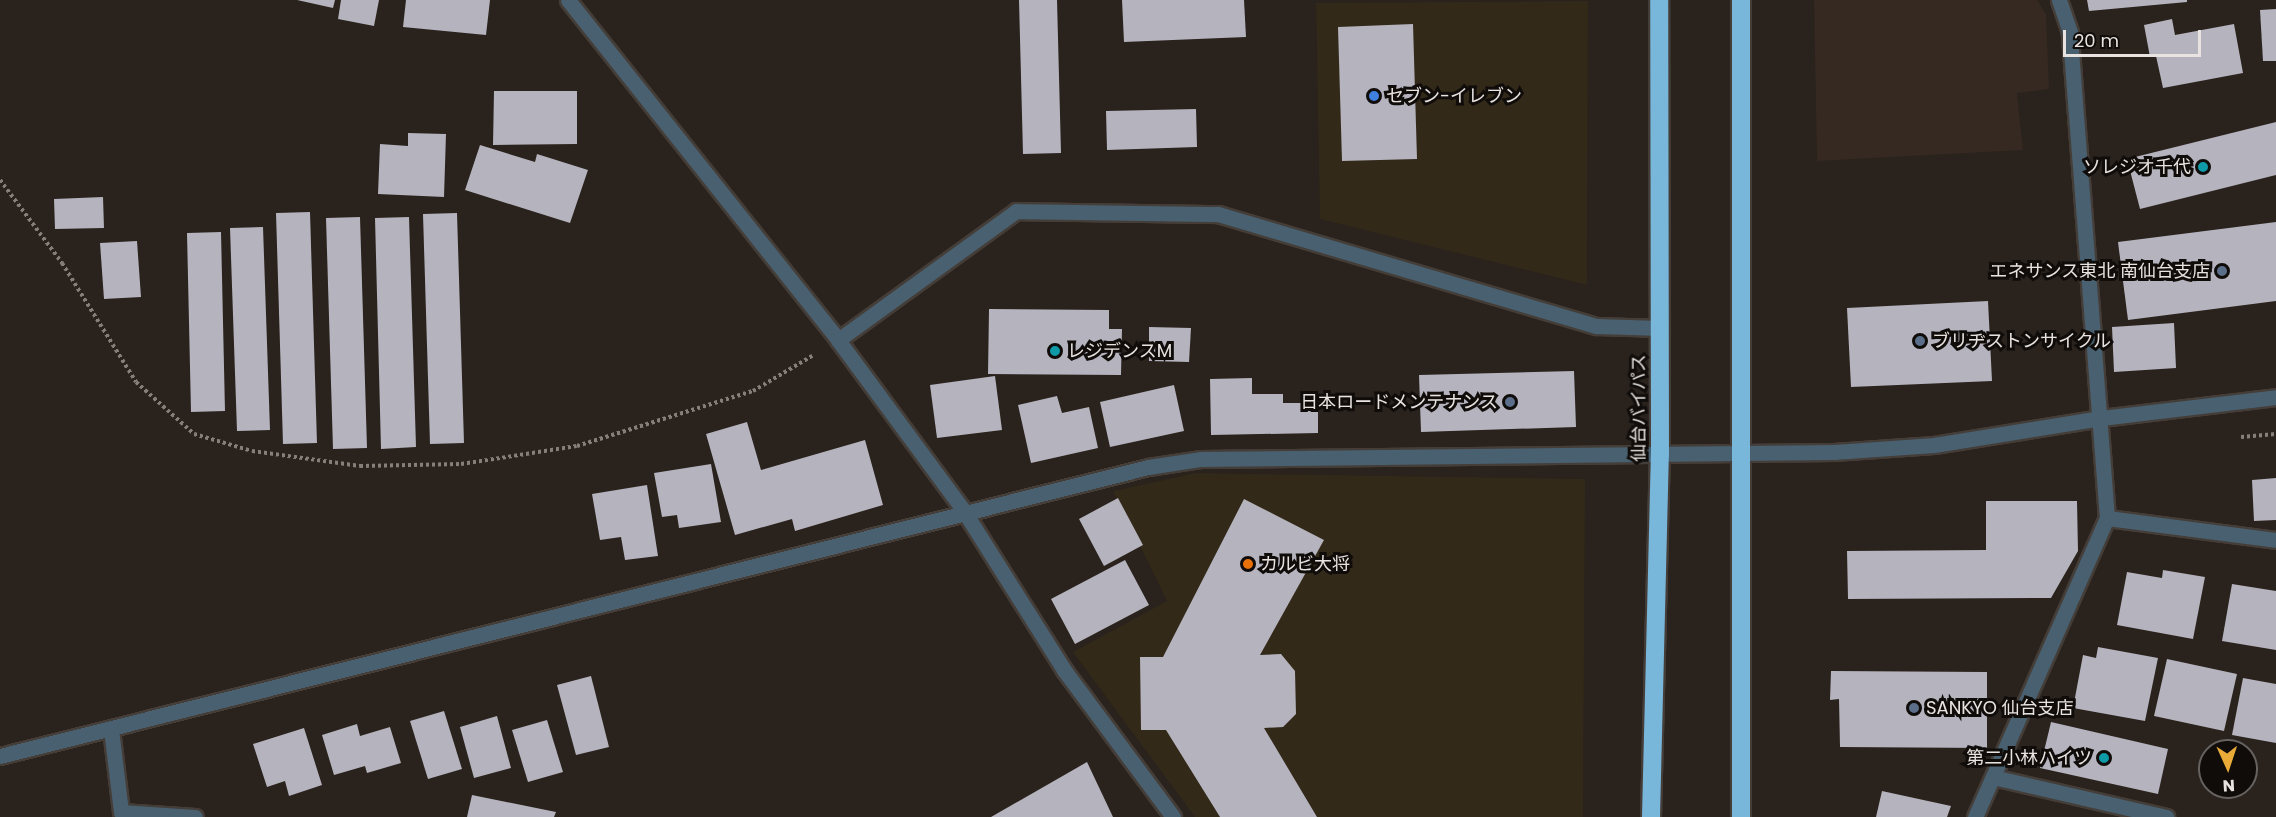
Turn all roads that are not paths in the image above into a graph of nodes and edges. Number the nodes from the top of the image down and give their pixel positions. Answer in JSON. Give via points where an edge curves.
{"nodes":[{"id":1,"x":568,"y":0,"type":"edge"},
{"id":2,"x":1659,"y":0,"type":"edge"},
{"id":3,"x":1740,"y":0,"type":"edge"},
{"id":4,"x":2059,"y":0,"type":"edge"},
{"id":5,"x":1660,"y":328,"type":"junction"},
{"id":6,"x":838,"y":340,"type":"junction"},
{"id":7,"x":2276,"y":397,"type":"edge"},
{"id":8,"x":2101,"y":418,"type":"junction"},
{"id":9,"x":1743,"y":453,"type":"junction"},
{"id":10,"x":1660,"y":455,"type":"junction"},
{"id":11,"x":964,"y":511,"type":"junction"},
{"id":12,"x":2107,"y":518,"type":"junction"},
{"id":13,"x":2276,"y":540,"type":"edge"},
{"id":14,"x":111,"y":729,"type":"junction"},
{"id":15,"x":0,"y":756,"type":"edge"},
{"id":16,"x":1993,"y":777,"type":"junction"},
{"id":17,"x":1168,"y":816,"type":"edge"},
{"id":18,"x":195,"y":817,"type":"edge"},
{"id":19,"x":1651,"y":817,"type":"edge"},
{"id":20,"x":1741,"y":817,"type":"edge"},
{"id":21,"x":1975,"y":817,"type":"edge"},
{"id":22,"x":2166,"y":817,"type":"edge"}],
"edges":[{"from":1,"to":6,"type":"street"},
{"from":2,"to":5,"type":"highway","name":"仙台バイパス"},
{"from":3,"to":9,"type":"highway"},
{"from":4,"to":8,"type":"street","via":[[2070,32]]},
{"from":5,"to":6,"type":"street","via":[[1597,326],[1218,214],[1016,211]]},
{"from":5,"to":10,"type":"highway","name":"仙台バイパス"},
{"from":6,"to":11,"type":"street"},
{"from":7,"to":8,"type":"street"},
{"from":8,"to":9,"type":"street","via":[[1934,445]]},
{"from":8,"to":12,"type":"street"},
{"from":9,"to":10,"type":"street"},
{"from":9,"to":20,"type":"highway"},
{"from":10,"to":11,"type":"street","via":[[1201,459],[1148,467]]},
{"from":10,"to":19,"type":"highway","name":"仙台バイパス"},
{"from":11,"to":14,"type":"street"},
{"from":11,"to":17,"type":"street","via":[[1064,670]]},
{"from":12,"to":13,"type":"street"},
{"from":12,"to":16,"type":"street"},
{"from":14,"to":15,"type":"street"},
{"from":14,"to":18,"type":"street","via":[[120,812]]},
{"from":16,"to":21,"type":"street"},
{"from":16,"to":22,"type":"street"}]}
